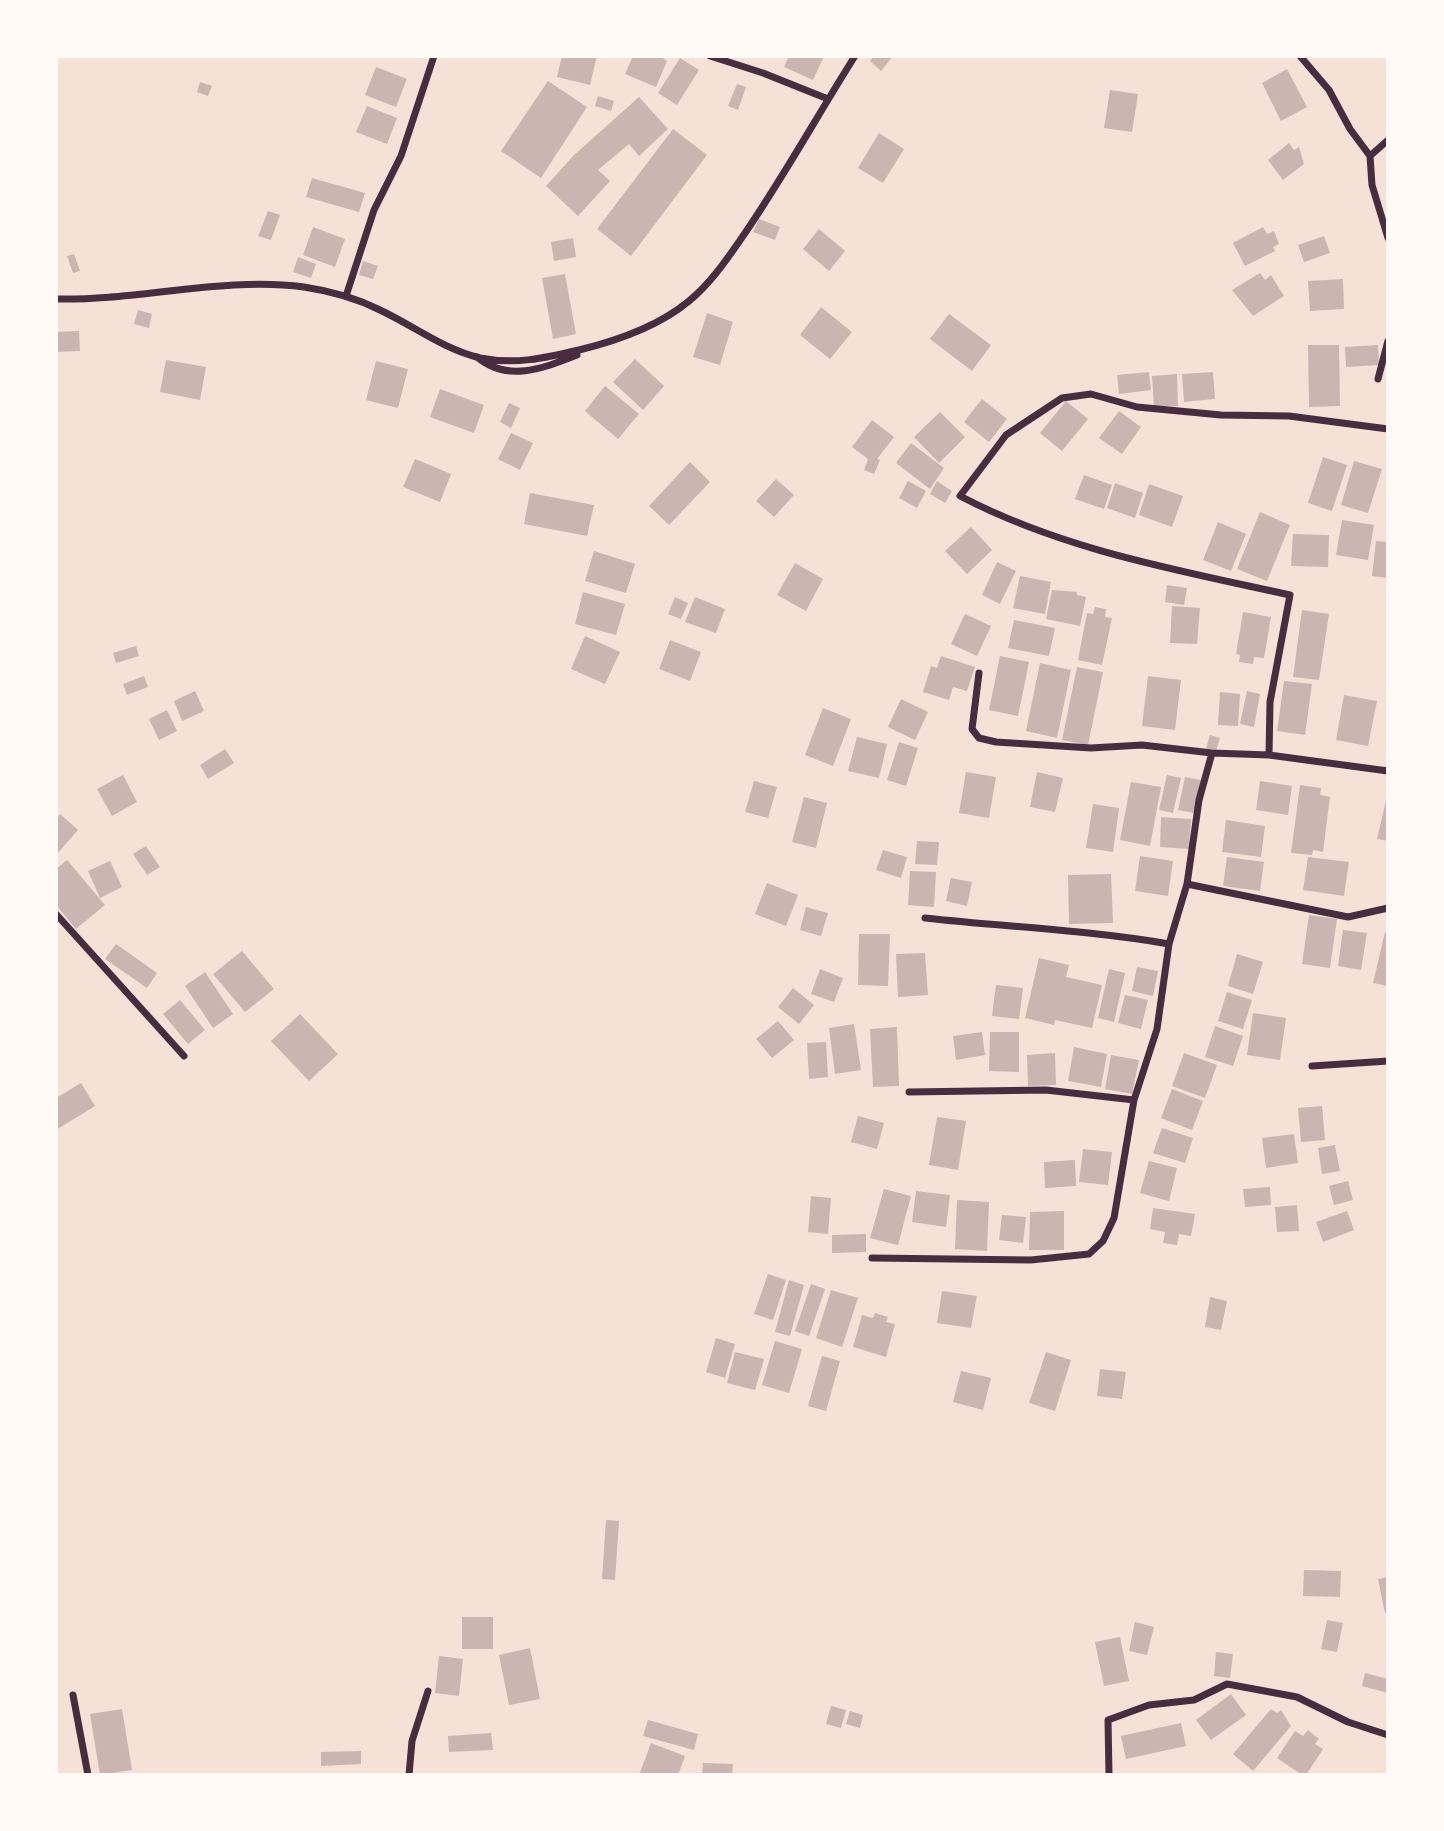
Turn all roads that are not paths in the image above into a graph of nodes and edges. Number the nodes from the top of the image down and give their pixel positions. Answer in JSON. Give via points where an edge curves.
{"nodes":[{"id":1,"x":424,"y":56,"type":"edge"},
{"id":2,"x":710,"y":56,"type":"edge"},
{"id":3,"x":855,"y":56,"type":"edge"},
{"id":4,"x":1300,"y":56,"type":"edge"},
{"id":5,"x":433,"y":58,"type":"edge"},
{"id":6,"x":828,"y":99,"type":"junction"},
{"id":7,"x":1388,"y":139,"type":"edge"},
{"id":8,"x":1370,"y":156,"type":"junction"},
{"id":9,"x":1388,"y":238,"type":"edge"},
{"id":10,"x":346,"y":296,"type":"junction"},
{"id":11,"x":56,"y":299,"type":"edge"},
{"id":12,"x":1388,"y":341,"type":"edge"},
{"id":13,"x":1378,"y":379,"type":"dead end"},
{"id":14,"x":1388,"y":429,"type":"edge"},
{"id":15,"x":979,"y":673,"type":"dead end"},
{"id":16,"x":1212,"y":753,"type":"junction"},
{"id":17,"x":1269,"y":755,"type":"junction"},
{"id":18,"x":1388,"y":771,"type":"edge"},
{"id":19,"x":1186,"y":884,"type":"junction"},
{"id":20,"x":1388,"y":908,"type":"edge"},
{"id":21,"x":56,"y":914,"type":"edge"},
{"id":22,"x":925,"y":918,"type":"dead end"},
{"id":23,"x":1170,"y":944,"type":"junction"},
{"id":24,"x":184,"y":1056,"type":"dead end"},
{"id":25,"x":1388,"y":1061,"type":"edge"},
{"id":26,"x":1312,"y":1066,"type":"dead end"},
{"id":27,"x":909,"y":1092,"type":"dead end"},
{"id":28,"x":1134,"y":1100,"type":"junction"},
{"id":29,"x":872,"y":1258,"type":"dead end"},
{"id":30,"x":428,"y":1691,"type":"dead end"},
{"id":31,"x":73,"y":1695,"type":"dead end"},
{"id":32,"x":1388,"y":1735,"type":"edge"},
{"id":33,"x":88,"y":1775,"type":"edge"},
{"id":34,"x":409,"y":1775,"type":"edge"},
{"id":35,"x":1109,"y":1775,"type":"edge"}],
"edges":[{"from":1,"to":5,"type":"street"},
{"from":2,"to":6,"type":"street"},
{"from":3,"to":6,"type":"street"},
{"from":4,"to":8,"type":"street","via":[[1329,90]]},
{"from":5,"to":10,"type":"street","via":[[401,156],[374,210]]},
{"from":6,"to":10,"type":"street","via":[[715,276],[688,302],[604,344],[507,363],[440,344]]},
{"from":7,"to":8,"type":"street"},
{"from":8,"to":9,"type":"street","via":[[1372,185]]},
{"from":10,"to":11,"type":"street","via":[[303,287],[258,286]]},
{"from":12,"to":13,"type":"street"},
{"from":14,"to":17,"type":"street","via":[[1289,416],[1137,407],[1091,394],[1062,398],[1006,435],[960,496],[1000,517],[1102,553],[1290,595],[1270,702]]},
{"from":15,"to":16,"type":"street","via":[[972,729],[979,738]]},
{"from":16,"to":17,"type":"street"},
{"from":16,"to":19,"type":"street","via":[[1199,800]]},
{"from":17,"to":18,"type":"street"},
{"from":19,"to":20,"type":"street","via":[[1348,917]]},
{"from":19,"to":23,"type":"street"},
{"from":21,"to":24,"type":"street"},
{"from":22,"to":23,"type":"street","via":[[1104,933]]},
{"from":23,"to":28,"type":"street","via":[[1157,1029]]},
{"from":25,"to":26,"type":"street"},
{"from":27,"to":28,"type":"street","via":[[1046,1090]]},
{"from":28,"to":29,"type":"street","via":[[1114,1218],[1103,1241],[1089,1254],[1031,1260]]},
{"from":30,"to":34,"type":"street","via":[[412,1741]]},
{"from":31,"to":33,"type":"street"},
{"from":32,"to":35,"type":"street","via":[[1297,1697],[1227,1684],[1194,1700],[1149,1705],[1108,1720]]}]}
